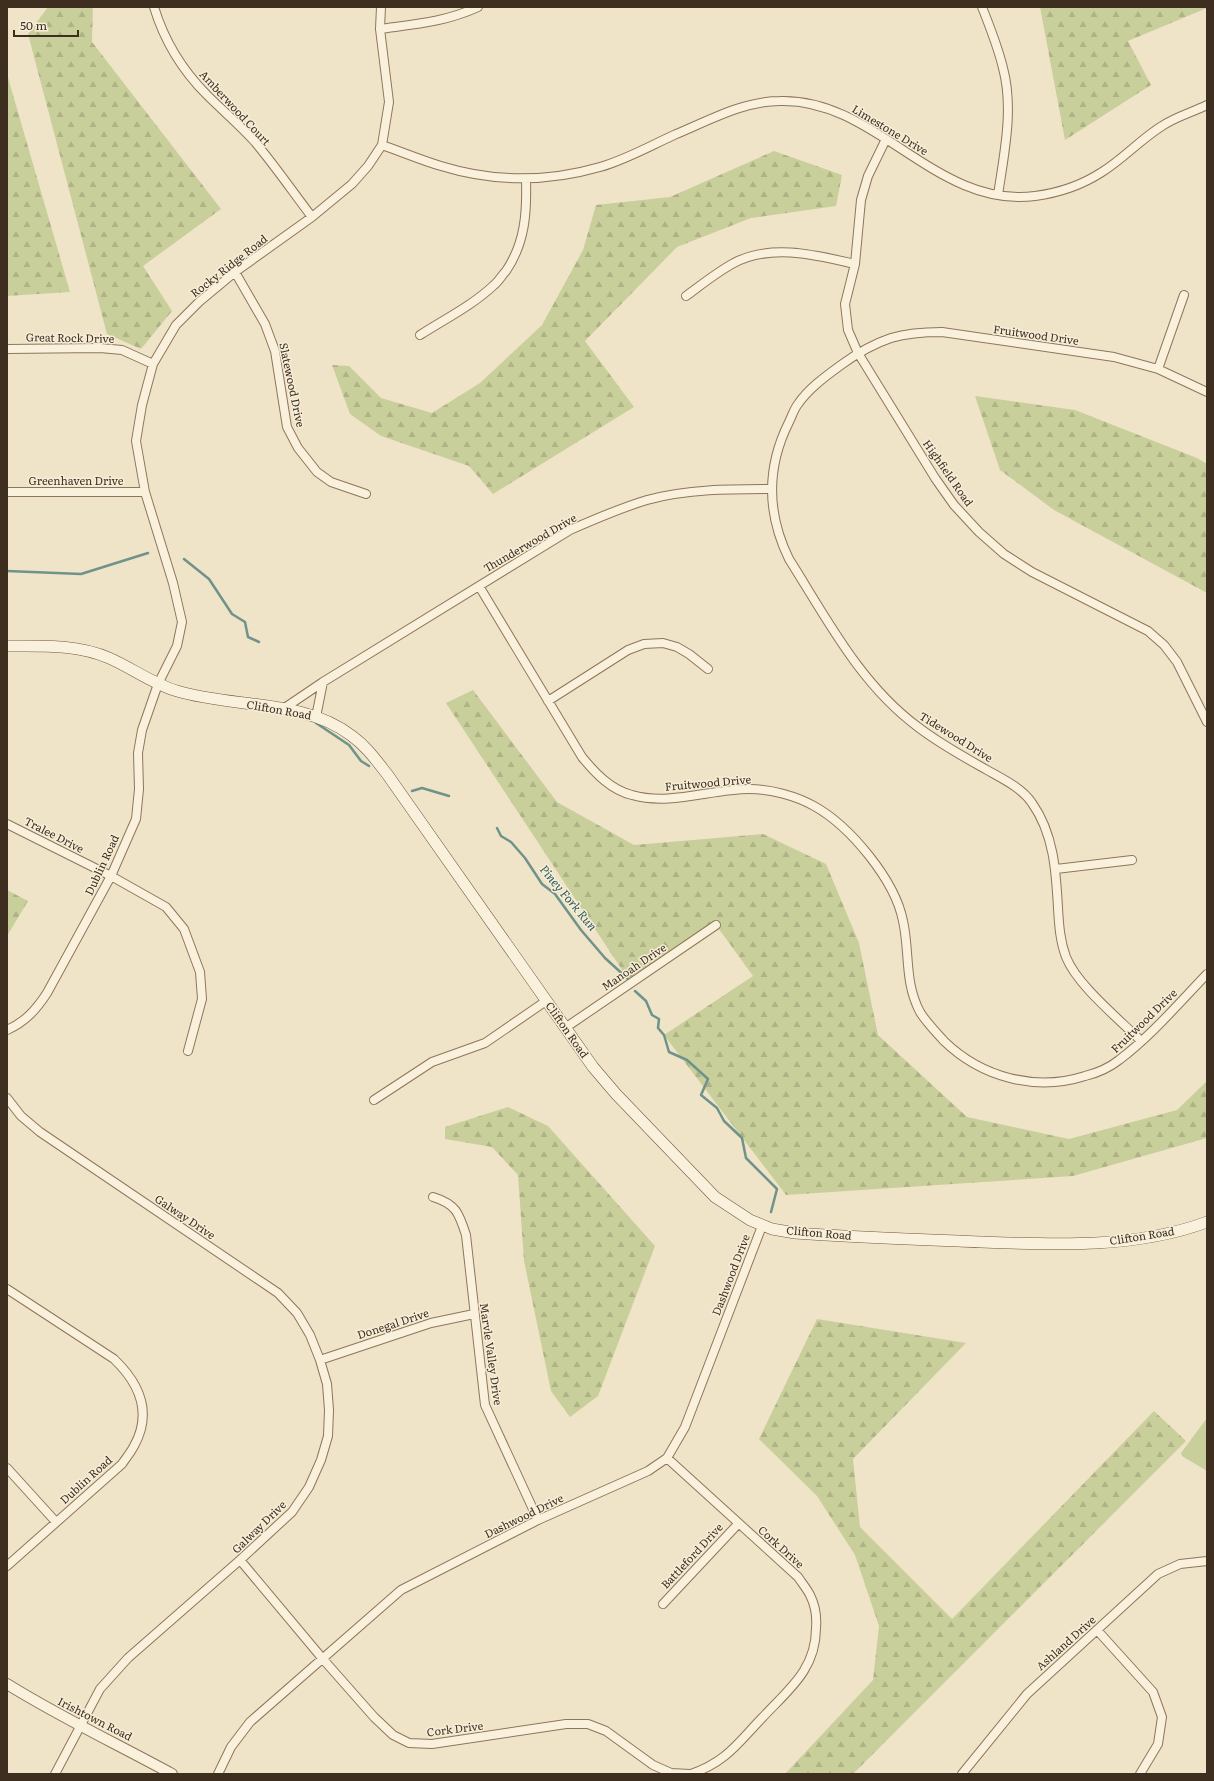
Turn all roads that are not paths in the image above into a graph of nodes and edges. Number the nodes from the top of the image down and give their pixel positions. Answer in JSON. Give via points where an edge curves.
{"nodes":[{"id":1,"x":154,"y":7,"type":"edge"},
{"id":2,"x":381,"y":7,"type":"edge"},
{"id":3,"x":478,"y":7,"type":"edge"},
{"id":4,"x":982,"y":7,"type":"edge"},
{"id":5,"x":380,"y":29,"type":"junction"},
{"id":6,"x":1207,"y":105,"type":"edge"},
{"id":7,"x":886,"y":139,"type":"junction"},
{"id":8,"x":382,"y":145,"type":"junction"},
{"id":9,"x":526,"y":180,"type":"junction"},
{"id":10,"x":998,"y":195,"type":"junction"},
{"id":11,"x":312,"y":217,"type":"junction"},
{"id":12,"x":855,"y":264,"type":"junction"},
{"id":13,"x":235,"y":272,"type":"junction"},
{"id":14,"x":686,"y":296,"type":"dead end"},
{"id":15,"x":1184,"y":296,"type":"dead end"},
{"id":16,"x":420,"y":335,"type":"dead end"},
{"id":17,"x":7,"y":348,"type":"edge"},
{"id":18,"x":858,"y":352,"type":"junction"},
{"id":19,"x":153,"y":364,"type":"junction"},
{"id":20,"x":1158,"y":369,"type":"junction"},
{"id":21,"x":1207,"y":392,"type":"edge"},
{"id":22,"x":772,"y":489,"type":"junction"},
{"id":23,"x":7,"y":492,"type":"edge"},
{"id":24,"x":145,"y":492,"type":"junction"},
{"id":25,"x":366,"y":494,"type":"dead end"},
{"id":26,"x":479,"y":586,"type":"junction"},
{"id":27,"x":7,"y":646,"type":"edge"},
{"id":28,"x":708,"y":669,"type":"dead end"},
{"id":29,"x":323,"y":682,"type":"junction"},
{"id":30,"x":158,"y":684,"type":"junction"},
{"id":31,"x":548,"y":701,"type":"junction"},
{"id":32,"x":283,"y":709,"type":"junction"},
{"id":33,"x":316,"y":717,"type":"junction"},
{"id":34,"x":1207,"y":722,"type":"edge"},
{"id":35,"x":7,"y":824,"type":"edge"},
{"id":36,"x":1132,"y":860,"type":"dead end"},
{"id":37,"x":1056,"y":869,"type":"junction"},
{"id":38,"x":111,"y":876,"type":"junction"},
{"id":39,"x":716,"y":925,"type":"dead end"},
{"id":40,"x":1207,"y":974,"type":"edge"},
{"id":41,"x":546,"y":1001,"type":"junction"},
{"id":42,"x":565,"y":1028,"type":"junction"},
{"id":43,"x":7,"y":1030,"type":"edge"},
{"id":44,"x":1141,"y":1041,"type":"junction"},
{"id":45,"x":188,"y":1051,"type":"dead end"},
{"id":46,"x":7,"y":1098,"type":"edge"},
{"id":47,"x":374,"y":1100,"type":"dead end"},
{"id":48,"x":433,"y":1198,"type":"dead end"},
{"id":49,"x":1207,"y":1222,"type":"edge"},
{"id":50,"x":762,"y":1226,"type":"junction"},
{"id":51,"x":7,"y":1289,"type":"edge"},
{"id":52,"x":474,"y":1314,"type":"junction"},
{"id":53,"x":320,"y":1360,"type":"junction"},
{"id":54,"x":667,"y":1458,"type":"junction"},
{"id":55,"x":7,"y":1468,"type":"edge"},
{"id":56,"x":538,"y":1520,"type":"junction"},
{"id":57,"x":56,"y":1522,"type":"junction"},
{"id":58,"x":738,"y":1524,"type":"junction"},
{"id":59,"x":240,"y":1560,"type":"junction"},
{"id":60,"x":1207,"y":1561,"type":"edge"},
{"id":61,"x":7,"y":1566,"type":"edge"},
{"id":62,"x":663,"y":1604,"type":"dead end"},
{"id":63,"x":1097,"y":1630,"type":"junction"},
{"id":64,"x":322,"y":1658,"type":"junction"},
{"id":65,"x":7,"y":1684,"type":"edge"},
{"id":66,"x":80,"y":1724,"type":"junction"},
{"id":67,"x":55,"y":1774,"type":"edge"},
{"id":68,"x":172,"y":1774,"type":"edge"},
{"id":69,"x":218,"y":1774,"type":"edge"},
{"id":70,"x":691,"y":1774,"type":"edge"},
{"id":71,"x":962,"y":1774,"type":"edge"},
{"id":72,"x":1140,"y":1774,"type":"edge"}],
"edges":[{"from":1,"to":11,"type":"street","name":"Amberwood Court","via":[[171,49],[187,73],[255,142]]},
{"from":2,"to":5,"type":"street","name":"Rocky Ridge Road"},
{"from":3,"to":5,"type":"street","via":[[434,22]]},
{"from":4,"to":10,"type":"street","via":[[1003,68],[1008,98],[1007,134]]},
{"from":5,"to":8,"type":"street","name":"Rocky Ridge Road","via":[[388,102]]},
{"from":6,"to":10,"type":"street","name":"Limestone Drive","via":[[1163,125],[1101,173],[1066,190],[1033,196]]},
{"from":7,"to":9,"type":"street","name":"Limestone Drive","via":[[838,112],[807,102],[780,100],[750,105],[721,115],[602,166],[564,176]]},
{"from":7,"to":10,"type":"street","name":"Limestone Drive","via":[[952,180],[973,189]]},
{"from":7,"to":12,"type":"street","name":"Highfield Road","via":[[868,176],[861,200]]},
{"from":8,"to":9,"type":"street","name":"Limestone Drive","via":[[449,168],[479,175]]},
{"from":8,"to":11,"type":"street","name":"Rocky Ridge Road","via":[[352,184]]},
{"from":9,"to":16,"type":"street","via":[[527,209],[523,236],[513,260],[495,285]]},
{"from":11,"to":13,"type":"street","name":"Rocky Ridge Road"},
{"from":12,"to":14,"type":"street","via":[[819,255],[759,255],[732,264]]},
{"from":12,"to":18,"type":"street","name":"Highfield Road","via":[[845,304],[848,330]]},
{"from":13,"to":19,"type":"street","name":"Rocky Ridge Road","via":[[176,325]]},
{"from":13,"to":25,"type":"street","name":"Slatewood Drive","via":[[265,324],[275,351],[287,427],[298,448],[326,479]]},
{"from":15,"to":20,"type":"street"},
{"from":17,"to":19,"type":"street","name":"Great Rock Drive","via":[[122,350]]},
{"from":18,"to":20,"type":"street","name":"Fruitwood Drive","via":[[891,338],[915,333],[942,332],[1114,357]]},
{"from":18,"to":22,"type":"street","name":"Tidewood Drive","via":[[822,378],[798,403],[774,459]]},
{"from":18,"to":34,"type":"street","name":"Highfield Road","via":[[935,478],[979,532],[1004,554],[1032,572],[1148,631],[1164,645],[1177,662]]},
{"from":19,"to":24,"type":"street","name":"Rocky Ridge Road","via":[[136,441]]},
{"from":20,"to":21,"type":"street","name":"Fruitwood Drive"},
{"from":22,"to":26,"type":"street","name":"Thunderwood Drive","via":[[692,492],[648,500],[611,511],[570,530]]},
{"from":22,"to":37,"type":"street","name":"Tidewood Drive","via":[[780,542],[857,665],[892,706],[918,728],[1017,787],[1031,801],[1043,820]]},
{"from":23,"to":24,"type":"street","name":"Greenhaven Drive"},
{"from":24,"to":30,"type":"street","name":"Rocky Ridge Road","via":[[173,583],[182,622],[177,646]]},
{"from":26,"to":29,"type":"street","name":"Thunderwood Drive"},
{"from":26,"to":31,"type":"street","name":"Fruitwood Drive"},
{"from":27,"to":30,"type":"main road","name":"Clifton Road","via":[[87,650],[119,662]]},
{"from":28,"to":31,"type":"street","via":[[677,647],[663,643],[644,644],[628,650]]},
{"from":29,"to":32,"type":"street","name":"Thunderwood Drive"},
{"from":29,"to":33,"type":"street"},
{"from":30,"to":32,"type":"main road","name":"Clifton Road","via":[[194,695]]},
{"from":30,"to":38,"type":"street","name":"Dublin Road","via":[[142,730],[138,753],[139,789],[136,819]]},
{"from":31,"to":44,"type":"street","name":"Fruitwood Drive","via":[[594,772],[611,785],[631,795],[672,798],[750,788],[798,798],[835,819],[852,835],[885,878],[896,899],[903,920],[912,991],[920,1012],[956,1053],[977,1066],[999,1076],[1023,1081],[1047,1083],[1073,1080],[1097,1073],[1118,1061]]},
{"from":32,"to":33,"type":"main road","name":"Clifton Road"},
{"from":33,"to":41,"type":"main road","name":"Clifton Road","via":[[344,730],[369,751]]},
{"from":35,"to":38,"type":"street","name":"Tralee Drive"},
{"from":36,"to":37,"type":"street"},
{"from":37,"to":44,"type":"street","name":"Tidewood Drive","via":[[1060,936],[1066,958],[1079,979]]},
{"from":38,"to":43,"type":"street","name":"Dublin Road","via":[[47,993],[35,1010],[18,1025]]},
{"from":38,"to":45,"type":"street","name":"Tralee Drive","via":[[166,907],[184,929],[200,972],[202,999]]},
{"from":39,"to":42,"type":"street","name":"Manoah Drive"},
{"from":40,"to":44,"type":"street","name":"Fruitwood Drive"},
{"from":41,"to":42,"type":"main road","name":"Clifton Road"},
{"from":41,"to":47,"type":"street","via":[[485,1043],[432,1062]]},
{"from":42,"to":50,"type":"main road","name":"Clifton Road","via":[[607,1085],[715,1197],[735,1212]]},
{"from":46,"to":53,"type":"street","name":"Galway Drive","via":[[20,1116],[40,1132],[278,1293],[297,1313],[310,1335]]},
{"from":48,"to":52,"type":"street","name":"Marvle Valley Drive","via":[[447,1202],[460,1215],[466,1235]]},
{"from":49,"to":50,"type":"main road","name":"Clifton Road","via":[[1153,1236],[1110,1242],[1064,1244],[795,1233]]},
{"from":50,"to":54,"type":"street","name":"Dashwood Drive","via":[[684,1427]]},
{"from":51,"to":57,"type":"street","name":"Dublin Road","via":[[114,1359],[138,1388],[142,1406],[142,1425],[135,1445],[122,1464]]},
{"from":52,"to":53,"type":"street","name":"Donegal Drive","via":[[431,1323]]},
{"from":52,"to":56,"type":"street","name":"Marvle Valley Drive","via":[[485,1405]]},
{"from":53,"to":59,"type":"street","name":"Galway Drive","via":[[327,1384],[329,1410],[328,1436],[321,1460],[309,1487],[292,1512]]},
{"from":54,"to":56,"type":"street","name":"Dashwood Drive","via":[[648,1471]]},
{"from":54,"to":58,"type":"street","name":"Cork Drive"},
{"from":55,"to":57,"type":"street"},
{"from":56,"to":64,"type":"street","name":"Dashwood Drive","via":[[401,1590]]},
{"from":57,"to":61,"type":"street","name":"Dublin Road"},
{"from":58,"to":62,"type":"street","name":"Battleford Drive"},
{"from":58,"to":70,"type":"street","name":"Cork Drive","via":[[798,1577],[810,1595],[816,1618],[816,1639],[811,1660],[800,1678],[725,1757],[708,1768]]},
{"from":59,"to":64,"type":"street","name":"Cork Drive"},
{"from":59,"to":66,"type":"street","name":"Galway Drive","via":[[128,1658],[100,1689]]},
{"from":60,"to":63,"type":"street","name":"Ashland Drive","via":[[1180,1564],[1158,1574]]},
{"from":63,"to":71,"type":"street","name":"Ashland Drive","via":[[1027,1694]]},
{"from":63,"to":72,"type":"street","via":[[1153,1692],[1162,1716],[1158,1744]]},
{"from":64,"to":69,"type":"street","name":"Dashwood Drive","via":[[250,1722],[231,1747]]},
{"from":64,"to":70,"type":"street","name":"Cork Drive","via":[[374,1717],[393,1735],[409,1743],[432,1744],[566,1724],[588,1724],[606,1731],[653,1765],[671,1773]]},
{"from":65,"to":66,"type":"street","name":"Irishtown Road","via":[[44,1707]]},
{"from":66,"to":67,"type":"street","name":"Galway Drive"},
{"from":66,"to":68,"type":"street","name":"Irishtown Road"}]}
